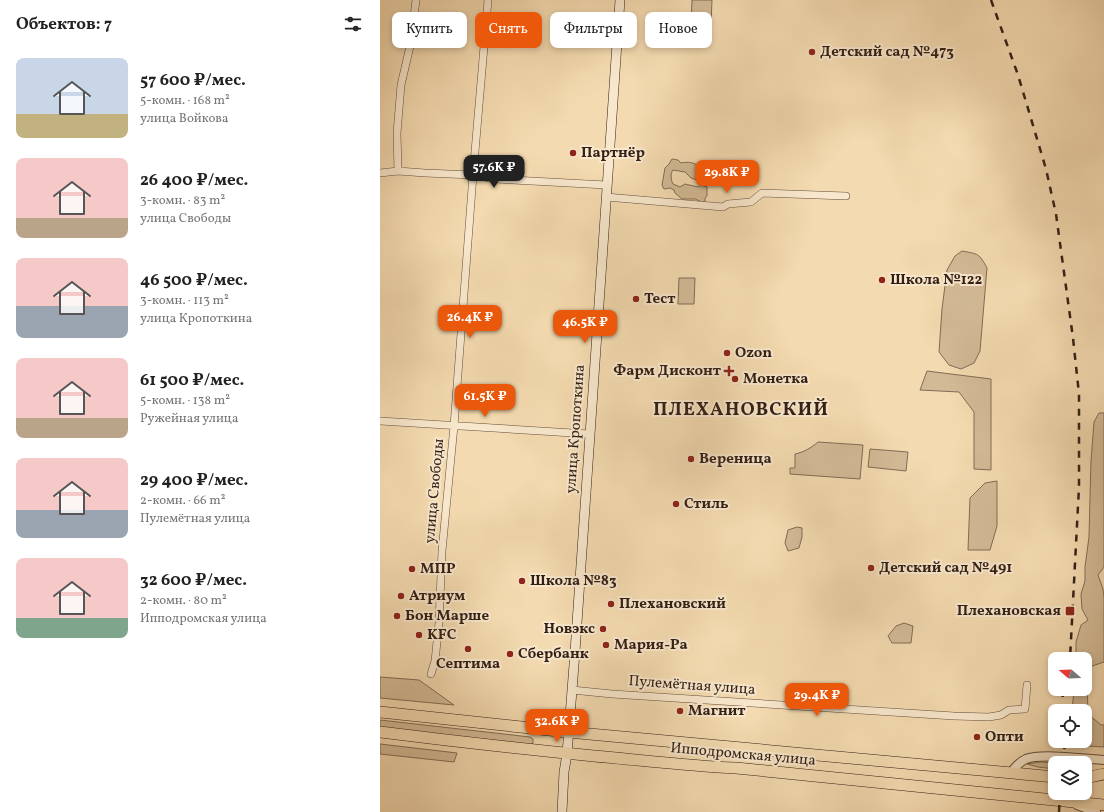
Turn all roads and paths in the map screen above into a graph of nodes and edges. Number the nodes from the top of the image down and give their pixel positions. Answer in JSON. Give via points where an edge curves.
{"nodes":[{"id":1,"x":416,"y":0,"type":"edge"},
{"id":2,"x":488,"y":0,"type":"edge"},
{"id":3,"x":620,"y":0,"type":"edge"},
{"id":4,"x":398,"y":171,"type":"junction"},
{"id":5,"x":380,"y":173,"type":"edge"},
{"id":6,"x":473,"y":175,"type":"junction"},
{"id":7,"x":606,"y":185,"type":"junction"},
{"id":8,"x":846,"y":196,"type":"dead end"},
{"id":9,"x":606,"y":197,"type":"junction"},
{"id":10,"x":380,"y":421,"type":"edge"},
{"id":11,"x":454,"y":426,"type":"junction"},
{"id":12,"x":589,"y":434,"type":"junction"},
{"id":13,"x":430,"y":674,"type":"dead end"},
{"id":14,"x":1027,"y":685,"type":"dead end"},
{"id":15,"x":572,"y":690,"type":"junction"},
{"id":16,"x":380,"y":712,"type":"edge"},
{"id":17,"x":380,"y":732,"type":"edge"},
{"id":18,"x":568,"y":732,"type":"junction"},
{"id":19,"x":567,"y":754,"type":"junction"},
{"id":20,"x":1104,"y":760,"type":"edge"},
{"id":21,"x":1010,"y":773,"type":"junction"},
{"id":22,"x":1104,"y":774,"type":"edge"},
{"id":23,"x":1048,"y":776,"type":"edge"},
{"id":24,"x":1092,"y":777,"type":"edge"},
{"id":25,"x":1092,"y":780,"type":"edge"},
{"id":26,"x":1104,"y":783,"type":"edge"},
{"id":27,"x":1068,"y":802,"type":"junction"},
{"id":28,"x":1104,"y":805,"type":"edge"},
{"id":29,"x":562,"y":812,"type":"edge"},
{"id":30,"x":1096,"y":812,"type":"edge"}],
"edges":[{"from":1,"to":4,"type":"street","via":[[411,42],[401,85],[397,133]]},
{"from":2,"to":6,"type":"street","name":"улица Свободы"},
{"from":3,"to":7,"type":"main road","name":"улица Кропоткина"},
{"from":4,"to":5,"type":"street"},
{"from":4,"to":6,"type":"street"},
{"from":6,"to":7,"type":"street","via":[[496,179]]},
{"from":6,"to":11,"type":"street","name":"улица Свободы"},
{"from":7,"to":9,"type":"main road","name":"улица Кропоткина"},
{"from":8,"to":9,"type":"street","via":[[762,193],[750,202],[728,204],[723,208]]},
{"from":9,"to":12,"type":"main road","name":"улица Кропоткина"},
{"from":10,"to":11,"type":"street"},
{"from":11,"to":12,"type":"street"},
{"from":11,"to":13,"type":"street","name":"улица Свободы","via":[[442,551],[439,623],[435,661]]},
{"from":12,"to":15,"type":"main road","name":"улица Кропоткина"},
{"from":14,"to":15,"type":"street","name":"Пулемётная улица","via":[[1025,709],[1009,710],[1002,715],[989,717]]},
{"from":15,"to":18,"type":"main road","name":"улица Кропоткина"},
{"from":16,"to":18,"type":"highway","name":"Ипподромская улица"},
{"from":17,"to":19,"type":"highway","name":"Ипподромская улица"},
{"from":18,"to":19,"type":"main road","name":"улица Кропоткина"},
{"from":18,"to":21,"type":"highway","name":"Ипподромская улица"},
{"from":19,"to":27,"type":"highway","name":"Ипподромская улица","via":[[736,768]]},
{"from":19,"to":29,"type":"main road","name":"улица Кропоткина"},
{"from":20,"to":21,"type":"street","via":[[1034,757],[1019,763]]},
{"from":21,"to":23,"type":"highway","name":"Ипподромская улица"},
{"from":22,"to":24,"type":"highway"},
{"from":25,"to":26,"type":"highway"},
{"from":27,"to":28,"type":"highway","name":"Ипподромская улица"},
{"from":27,"to":30,"type":"street"}]}
